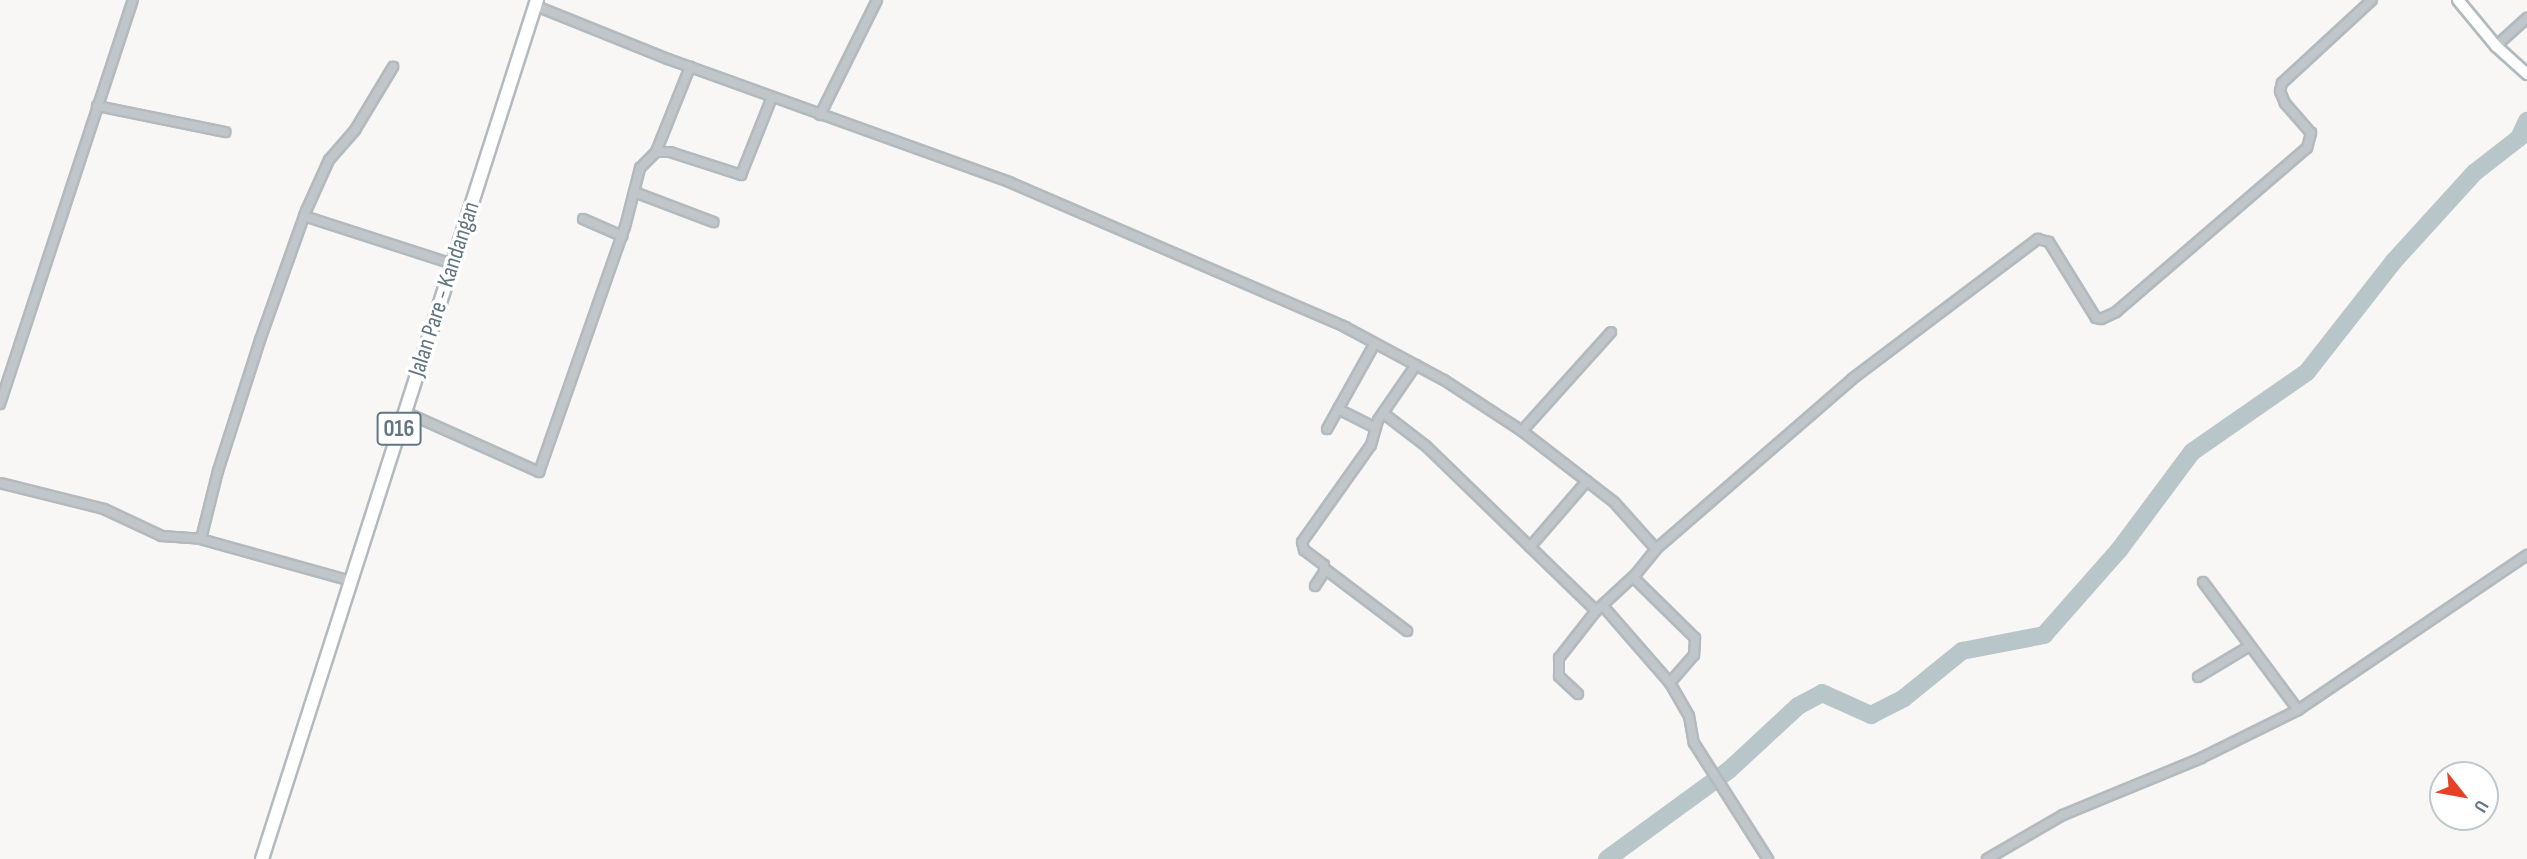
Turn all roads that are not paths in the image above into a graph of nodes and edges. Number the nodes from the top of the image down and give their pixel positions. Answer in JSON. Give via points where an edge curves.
{"nodes":[{"id":1,"x":133,"y":0,"type":"edge"},
{"id":2,"x":877,"y":0,"type":"edge"},
{"id":3,"x":2372,"y":0,"type":"edge"},
{"id":4,"x":2458,"y":0,"type":"edge"},
{"id":5,"x":537,"y":3,"type":"edge"},
{"id":6,"x":2527,"y":18,"type":"edge"},
{"id":7,"x":2497,"y":46,"type":"junction"},
{"id":8,"x":393,"y":66,"type":"dead end"},
{"id":9,"x":690,"y":67,"type":"junction"},
{"id":10,"x":2527,"y":74,"type":"edge"},
{"id":11,"x":772,"y":97,"type":"junction"},
{"id":12,"x":97,"y":106,"type":"junction"},
{"id":13,"x":820,"y":114,"type":"junction"},
{"id":14,"x":225,"y":132,"type":"dead end"},
{"id":15,"x":656,"y":152,"type":"junction"},
{"id":16,"x":634,"y":192,"type":"junction"},
{"id":17,"x":304,"y":216,"type":"junction"},
{"id":18,"x":583,"y":219,"type":"dead end"},
{"id":19,"x":713,"y":222,"type":"dead end"},
{"id":20,"x":622,"y":236,"type":"junction"},
{"id":21,"x":453,"y":264,"type":"junction"},
{"id":22,"x":1611,"y":332,"type":"dead end"},
{"id":23,"x":1375,"y":344,"type":"junction"},
{"id":24,"x":1416,"y":365,"type":"junction"},
{"id":25,"x":0,"y":404,"type":"edge"},
{"id":26,"x":1338,"y":409,"type":"junction"},
{"id":27,"x":405,"y":412,"type":"junction"},
{"id":28,"x":1383,"y":413,"type":"junction"},
{"id":29,"x":1376,"y":428,"type":"junction"},
{"id":30,"x":1327,"y":429,"type":"dead end"},
{"id":31,"x":1522,"y":431,"type":"junction"},
{"id":32,"x":1587,"y":481,"type":"junction"},
{"id":33,"x":0,"y":483,"type":"edge"},
{"id":34,"x":201,"y":539,"type":"junction"},
{"id":35,"x":1530,"y":547,"type":"junction"},
{"id":36,"x":1656,"y":549,"type":"junction"},
{"id":37,"x":2527,"y":555,"type":"edge"},
{"id":38,"x":1325,"y":569,"type":"junction"},
{"id":39,"x":1633,"y":577,"type":"junction"},
{"id":40,"x":351,"y":581,"type":"junction"},
{"id":41,"x":2203,"y":582,"type":"dead end"},
{"id":42,"x":1315,"y":586,"type":"dead end"},
{"id":43,"x":1599,"y":608,"type":"junction"},
{"id":44,"x":1407,"y":631,"type":"dead end"},
{"id":45,"x":2248,"y":647,"type":"junction"},
{"id":46,"x":2198,"y":677,"type":"dead end"},
{"id":47,"x":1670,"y":683,"type":"junction"},
{"id":48,"x":1578,"y":694,"type":"dead end"},
{"id":49,"x":2298,"y":710,"type":"junction"},
{"id":50,"x":262,"y":859,"type":"edge"},
{"id":51,"x":1768,"y":859,"type":"edge"},
{"id":52,"x":1987,"y":859,"type":"edge"}],
"edges":[{"from":1,"to":12,"type":"street"},
{"from":2,"to":13,"type":"street"},
{"from":3,"to":36,"type":"street","via":[[2282,83],[2285,103],[2311,134],[2307,148],[2116,312],[2096,318],[2049,242],[2038,239],[1853,379]]},
{"from":4,"to":7,"type":"street"},
{"from":5,"to":9,"type":"street"},
{"from":5,"to":21,"type":"main road","name":"Jalan Pare - Kandangan","number":"016"},
{"from":6,"to":7,"type":"street"},
{"from":7,"to":10,"type":"street"},
{"from":8,"to":17,"type":"street","via":[[355,130],[329,160]]},
{"from":9,"to":11,"type":"street"},
{"from":9,"to":15,"type":"street"},
{"from":11,"to":13,"type":"street"},
{"from":11,"to":15,"type":"street","via":[[741,175],[682,154]]},
{"from":12,"to":14,"type":"street"},
{"from":12,"to":25,"type":"street"},
{"from":13,"to":23,"type":"street","via":[[1009,182],[1167,248]]},
{"from":15,"to":16,"type":"street","via":[[640,168]]},
{"from":16,"to":19,"type":"street"},
{"from":16,"to":20,"type":"street"},
{"from":17,"to":21,"type":"street"},
{"from":17,"to":34,"type":"street","via":[[247,379]]},
{"from":18,"to":20,"type":"street"},
{"from":20,"to":27,"type":"street","via":[[539,472]]},
{"from":21,"to":27,"type":"main road","name":"Jalan Pare - Kandangan","number":"016"},
{"from":22,"to":31,"type":"street"},
{"from":23,"to":24,"type":"street"},
{"from":23,"to":26,"type":"street"},
{"from":24,"to":28,"type":"street"},
{"from":24,"to":31,"type":"street"},
{"from":26,"to":29,"type":"street"},
{"from":26,"to":30,"type":"street"},
{"from":27,"to":40,"type":"main road","name":"Jalan Pare - Kandangan","number":"016"},
{"from":28,"to":29,"type":"street"},
{"from":28,"to":35,"type":"street","via":[[1426,446]]},
{"from":29,"to":38,"type":"street","via":[[1371,445],[1302,542],[1302,548]]},
{"from":31,"to":32,"type":"street"},
{"from":32,"to":35,"type":"street"},
{"from":32,"to":36,"type":"street","via":[[1614,502]]},
{"from":33,"to":34,"type":"street","via":[[104,509],[162,536]]},
{"from":34,"to":40,"type":"street"},
{"from":35,"to":43,"type":"street"},
{"from":36,"to":39,"type":"street"},
{"from":37,"to":49,"type":"street"},
{"from":38,"to":42,"type":"street"},
{"from":38,"to":44,"type":"street"},
{"from":39,"to":43,"type":"street"},
{"from":39,"to":47,"type":"street","via":[[1695,638],[1694,656]]},
{"from":40,"to":50,"type":"main road","name":"Jalan Pare - Kandangan","number":"016"},
{"from":41,"to":45,"type":"street"},
{"from":43,"to":47,"type":"street"},
{"from":43,"to":48,"type":"street","via":[[1559,659],[1559,676]]},
{"from":45,"to":46,"type":"street"},
{"from":45,"to":49,"type":"street"},
{"from":47,"to":51,"type":"street","via":[[1689,716],[1694,743]]},
{"from":49,"to":52,"type":"street","via":[[2200,758],[2063,815]]}]}
